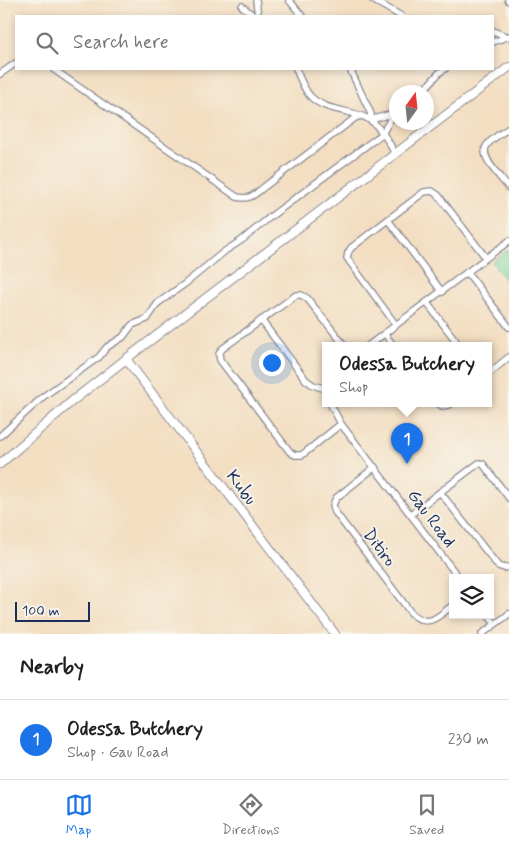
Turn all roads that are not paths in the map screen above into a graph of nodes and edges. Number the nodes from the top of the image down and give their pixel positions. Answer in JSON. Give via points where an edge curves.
{"nodes":[{"id":1,"x":256,"y":0,"type":"edge"},
{"id":2,"x":289,"y":0,"type":"edge"},
{"id":3,"x":373,"y":0,"type":"edge"},
{"id":4,"x":242,"y":6,"type":"dead end"},
{"id":5,"x":253,"y":15,"type":"edge"},
{"id":6,"x":257,"y":15,"type":"edge"},
{"id":7,"x":301,"y":15,"type":"edge"},
{"id":8,"x":399,"y":15,"type":"edge"},
{"id":9,"x":494,"y":31,"type":"edge"},
{"id":10,"x":509,"y":36,"type":"edge"},
{"id":11,"x":494,"y":42,"type":"edge"},
{"id":12,"x":15,"y":65,"type":"edge"},
{"id":13,"x":509,"y":66,"type":"edge"},
{"id":14,"x":54,"y":70,"type":"edge"},
{"id":15,"x":296,"y":70,"type":"edge"},
{"id":16,"x":350,"y":70,"type":"edge"},
{"id":17,"x":442,"y":70,"type":"edge"},
{"id":18,"x":0,"y":74,"type":"edge"},
{"id":19,"x":428,"y":85,"type":"edge"},
{"id":20,"x":389,"y":114,"type":"edge"},
{"id":21,"x":361,"y":116,"type":"junction"},
{"id":22,"x":370,"y":120,"type":"junction"},
{"id":23,"x":389,"y":122,"type":"edge"},
{"id":24,"x":509,"y":128,"type":"edge"},
{"id":25,"x":382,"y":134,"type":"junction"},
{"id":26,"x":395,"y":154,"type":"junction"},
{"id":27,"x":509,"y":188,"type":"edge"},
{"id":28,"x":388,"y":220,"type":"junction"},
{"id":29,"x":509,"y":241,"type":"edge"},
{"id":30,"x":486,"y":258,"type":"junction"},
{"id":31,"x":467,"y":272,"type":"junction"},
{"id":32,"x":442,"y":292,"type":"junction"},
{"id":33,"x":427,"y":303,"type":"junction"},
{"id":34,"x":261,"y":320,"type":"junction"},
{"id":35,"x":396,"y":325,"type":"junction"},
{"id":36,"x":509,"y":327,"type":"edge"},
{"id":37,"x":385,"y":334,"type":"junction"},
{"id":38,"x":342,"y":342,"type":"edge"},
{"id":39,"x":373,"y":342,"type":"edge"},
{"id":40,"x":391,"y":342,"type":"edge"},
{"id":41,"x":457,"y":342,"type":"edge"},
{"id":42,"x":509,"y":357,"type":"edge"},
{"id":43,"x":126,"y":359,"type":"junction"},
{"id":44,"x":112,"y":370,"type":"junction"},
{"id":45,"x":492,"y":371,"type":"edge"},
{"id":46,"x":137,"y":374,"type":"junction"},
{"id":47,"x":322,"y":388,"type":"edge"},
{"id":48,"x":332,"y":407,"type":"edge"},
{"id":49,"x":341,"y":424,"type":"junction"},
{"id":50,"x":0,"y":436,"type":"edge"},
{"id":51,"x":0,"y":464,"type":"edge"},
{"id":52,"x":375,"y":467,"type":"junction"},
{"id":53,"x":440,"y":492,"type":"junction"},
{"id":54,"x":509,"y":498,"type":"edge"},
{"id":55,"x":411,"y":514,"type":"junction"},
{"id":56,"x":509,"y":566,"type":"edge"},
{"id":57,"x":456,"y":574,"type":"edge"},
{"id":58,"x":449,"y":608,"type":"edge"},
{"id":59,"x":509,"y":614,"type":"edge"},
{"id":60,"x":491,"y":619,"type":"edge"},
{"id":61,"x":495,"y":624,"type":"junction"},
{"id":62,"x":335,"y":634,"type":"edge"},
{"id":63,"x":482,"y":634,"type":"edge"}],
"edges":[{"from":1,"to":6,"type":"street"},
{"from":2,"to":7,"type":"street"},
{"from":3,"to":8,"type":"street"},
{"from":4,"to":5,"type":"street"},
{"from":9,"to":10,"type":"street"},
{"from":10,"to":11,"type":"street"},
{"from":12,"to":18,"type":"street"},
{"from":13,"to":26,"type":"main road"},
{"from":14,"to":21,"type":"street","via":[[237,197],[245,199]]},
{"from":15,"to":21,"type":"street","via":[[311,97],[321,104]]},
{"from":16,"to":22,"type":"street","via":[[371,114]]},
{"from":17,"to":19,"type":"street"},
{"from":20,"to":22,"type":"street"},
{"from":21,"to":22,"type":"street"},
{"from":22,"to":25,"type":"street"},
{"from":23,"to":25,"type":"street"},
{"from":24,"to":27,"type":"street","via":[[487,144],[485,152],[486,159]]},
{"from":25,"to":26,"type":"street"},
{"from":25,"to":50,"type":"street","via":[[158,303],[147,319],[132,325],[123,337],[44,396]]},
{"from":26,"to":43,"type":"main road"},
{"from":28,"to":30,"type":"street","via":[[424,192],[432,191],[438,194]]},
{"from":28,"to":32,"type":"street"},
{"from":28,"to":35,"type":"street","via":[[351,248],[347,258]]},
{"from":29,"to":30,"type":"street"},
{"from":30,"to":31,"type":"street"},
{"from":31,"to":32,"type":"street"},
{"from":31,"to":36,"type":"street"},
{"from":32,"to":33,"type":"street"},
{"from":33,"to":35,"type":"street"},
{"from":33,"to":41,"type":"street"},
{"from":34,"to":38,"type":"street","via":[[296,295],[301,295],[307,298]]},
{"from":34,"to":47,"type":"street","via":[[306,380]]},
{"from":34,"to":49,"type":"street","via":[[222,349],[220,360],[290,452],[302,455]]},
{"from":35,"to":37,"type":"street"},
{"from":37,"to":39,"type":"street"},
{"from":37,"to":40,"type":"street"},
{"from":42,"to":45,"type":"street"},
{"from":43,"to":44,"type":"main road"},
{"from":43,"to":46,"type":"main road","name":"Kubu"},
{"from":44,"to":46,"type":"main road","via":[[121,367]]},
{"from":44,"to":51,"type":"main road"},
{"from":46,"to":62,"type":"main road","name":"Kubu"},
{"from":48,"to":49,"type":"street","name":"Gau Road"},
{"from":49,"to":52,"type":"street","name":"Gau Road"},
{"from":52,"to":55,"type":"street","name":"Gau Road"},
{"from":52,"to":58,"type":"street","name":"Ditiro","via":[[336,498],[333,504],[335,512],[411,613],[421,621],[433,620]]},
{"from":53,"to":54,"type":"street","via":[[481,462]]},
{"from":53,"to":55,"type":"street"},
{"from":53,"to":56,"type":"street","via":[[498,566]]},
{"from":55,"to":57,"type":"street","name":"Gau Road"},
{"from":59,"to":61,"type":"street"},
{"from":60,"to":61,"type":"street"},
{"from":61,"to":63,"type":"street"}]}
